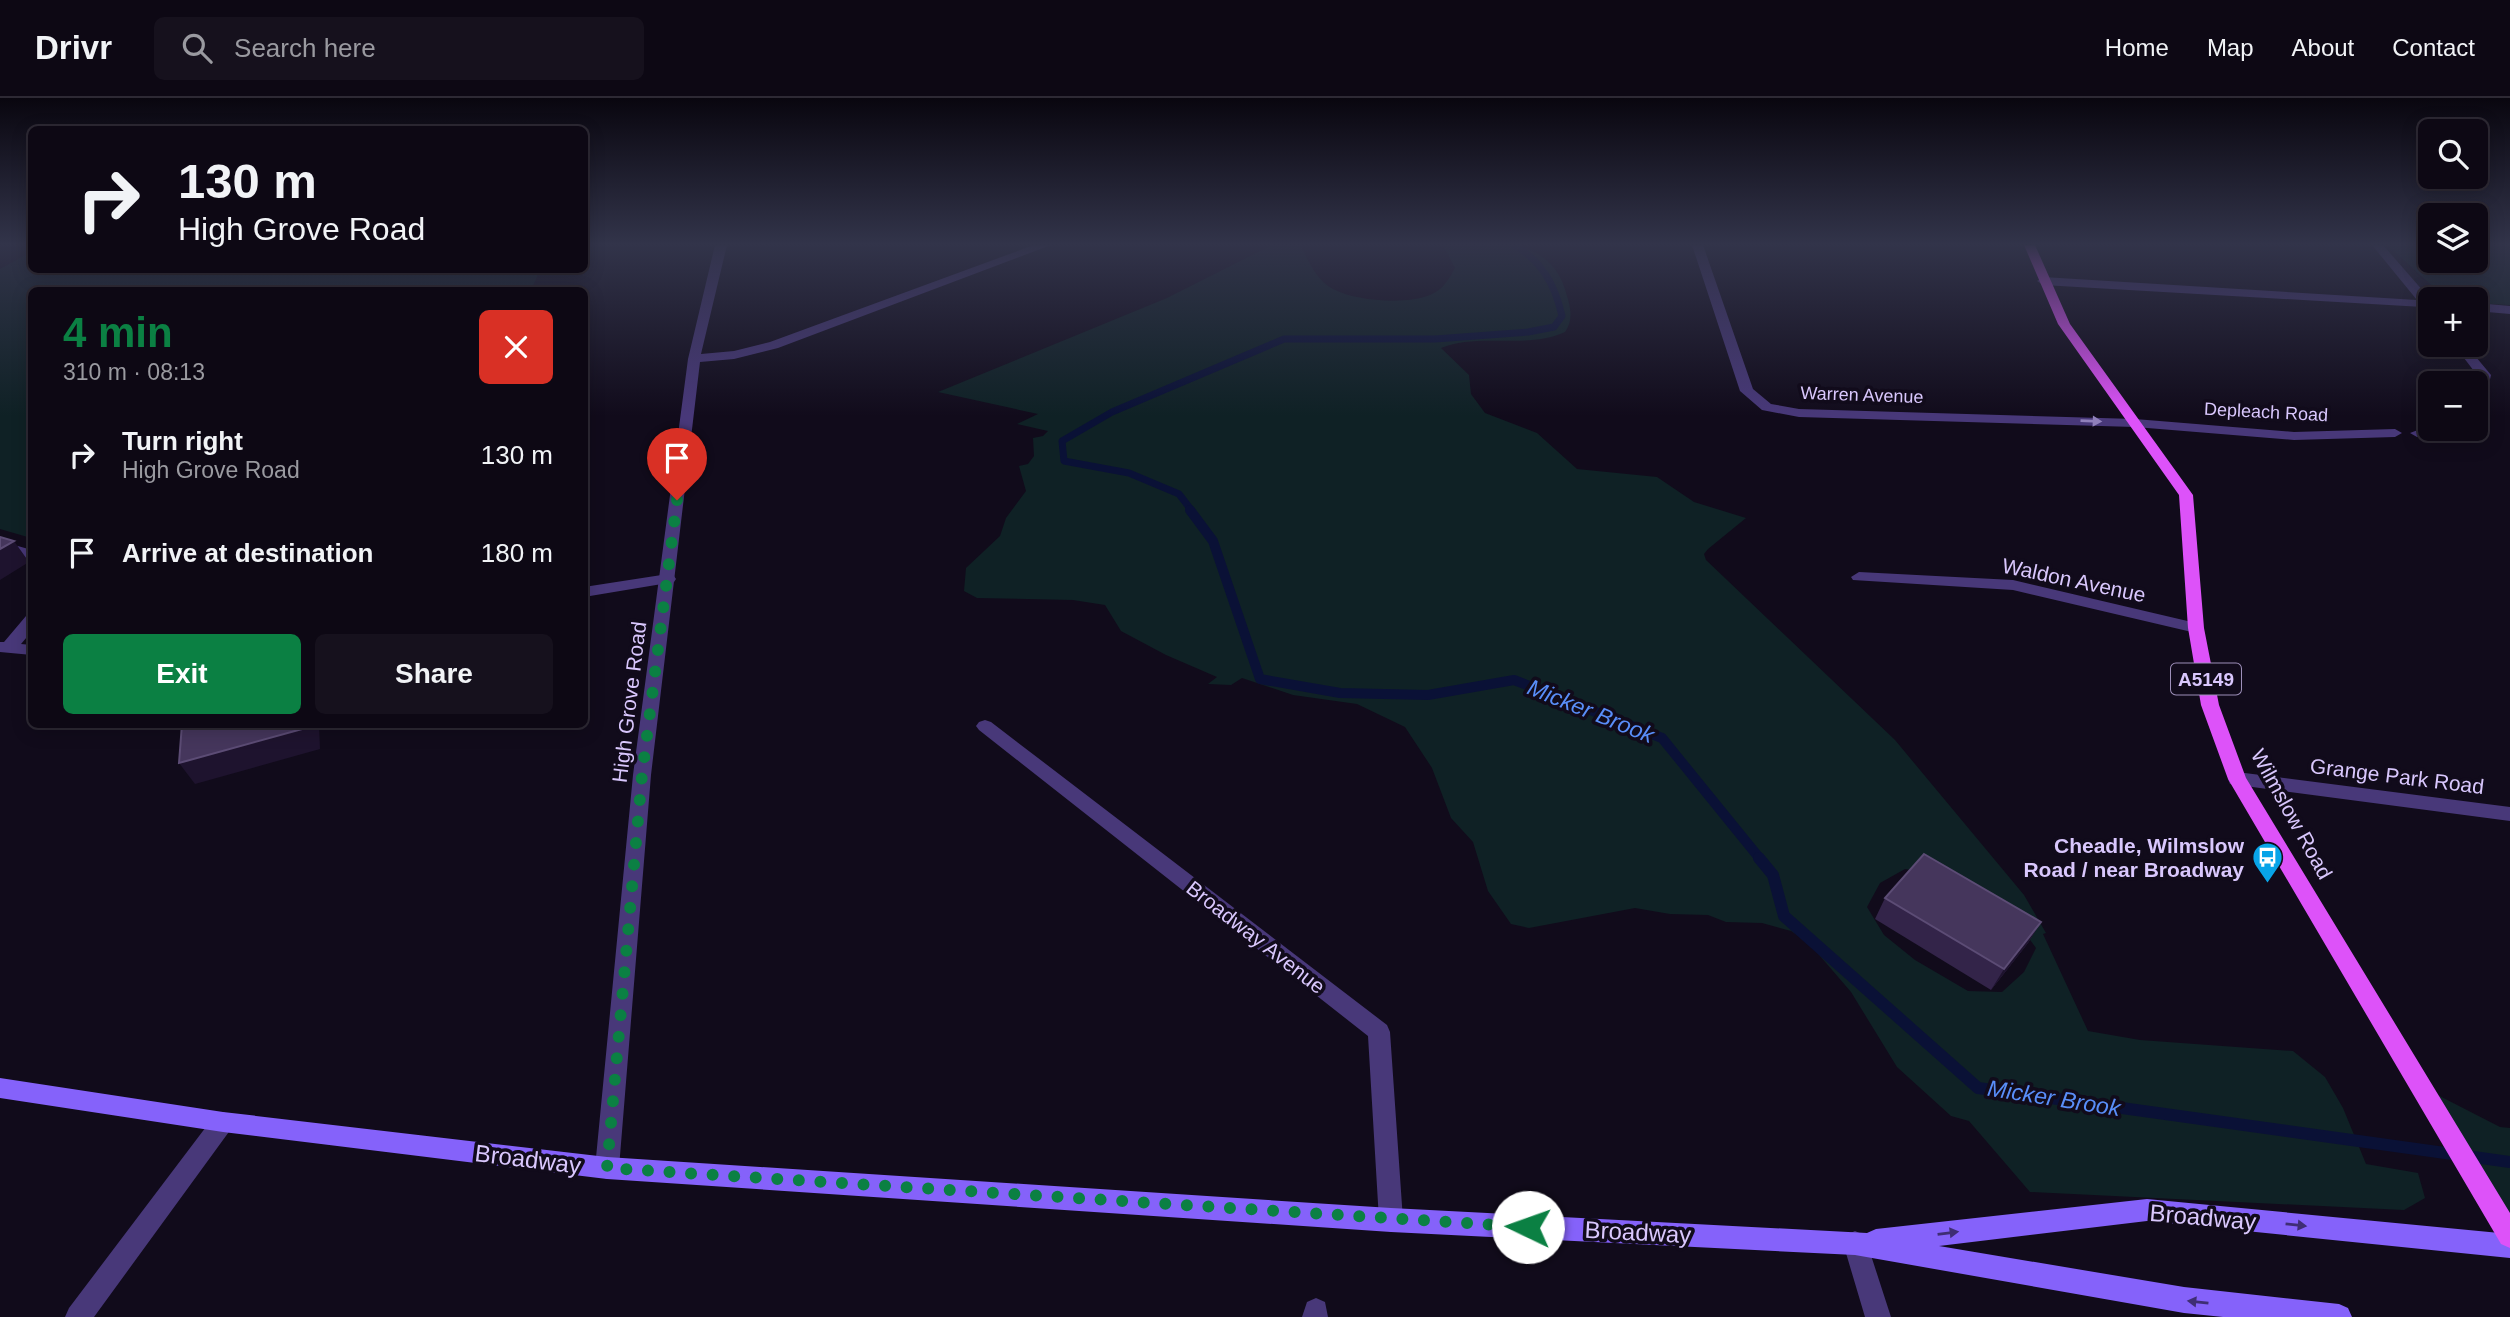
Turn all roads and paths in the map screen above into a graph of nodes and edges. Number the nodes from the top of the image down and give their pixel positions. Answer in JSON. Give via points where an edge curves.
{"nodes":[{"id":1,"x":708,"y":302,"type":"edge"},
{"id":2,"x":892,"y":302,"type":"edge"},
{"id":3,"x":1716,"y":302,"type":"edge"},
{"id":4,"x":2053,"y":302,"type":"edge"},
{"id":5,"x":2365,"y":302,"type":"edge"},
{"id":6,"x":2418,"y":305,"type":"edge"},
{"id":7,"x":2488,"y":308,"type":"edge"},
{"id":8,"x":2510,"y":310,"type":"edge"},
{"id":9,"x":2470,"y":357,"type":"edge"},
{"id":10,"x":694,"y":359,"type":"junction"},
{"id":11,"x":2482,"y":371,"type":"edge"},
{"id":12,"x":2135,"y":423,"type":"junction"},
{"id":13,"x":2395,"y":433,"type":"dead end"},
{"id":14,"x":0,"y":546,"type":"edge"},
{"id":15,"x":28,"y":554,"type":"edge"},
{"id":16,"x":1859,"y":576,"type":"dead end"},
{"id":17,"x":668,"y":579,"type":"junction"},
{"id":18,"x":588,"y":591,"type":"edge"},
{"id":19,"x":28,"y":624,"type":"edge"},
{"id":20,"x":2196,"y":628,"type":"junction"},
{"id":21,"x":4,"y":648,"type":"edge"},
{"id":22,"x":28,"y":650,"type":"edge"},
{"id":23,"x":985,"y":726,"type":"dead end"},
{"id":24,"x":2237,"y":779,"type":"junction"},
{"id":25,"x":2510,"y":814,"type":"edge"},
{"id":26,"x":0,"y":1088,"type":"edge"},
{"id":27,"x":223,"y":1122,"type":"junction"},
{"id":28,"x":607,"y":1168,"type":"junction"},
{"id":29,"x":1391,"y":1220,"type":"junction"},
{"id":30,"x":2510,"y":1236,"type":"edge"},
{"id":31,"x":1856,"y":1243,"type":"junction"},
{"id":32,"x":2510,"y":1246,"type":"edge"},
{"id":33,"x":78,"y":1317,"type":"edge"},
{"id":34,"x":1878,"y":1317,"type":"edge"},
{"id":35,"x":2339,"y":1317,"type":"edge"}],
"edges":[{"from":1,"to":10,"type":"street","name":"High Grove Road"},
{"from":2,"to":10,"type":"street","via":[[774,345]]},
{"from":3,"to":12,"type":"street","name":"Warren Avenue","one_way":true,"via":[[1747,391],[1767,407],[1799,413]]},
{"from":4,"to":12,"type":"main road","name":"Wilmslow Road","number":"A5149"},
{"from":5,"to":6,"type":"street"},
{"from":7,"to":8,"type":"street"},
{"from":9,"to":11,"type":"street"},
{"from":10,"to":17,"type":"street","name":"High Grove Road"},
{"from":12,"to":13,"type":"street","name":"Depleach Road","via":[[2294,436]]},
{"from":12,"to":20,"type":"main road","name":"Wilmslow Road","number":"A5149","via":[[2186,495]]},
{"from":14,"to":15,"type":"street"},
{"from":16,"to":20,"type":"street","name":"Waldon Avenue","via":[[2012,585]]},
{"from":17,"to":18,"type":"street"},
{"from":17,"to":28,"type":"street","name":"High Grove Road","via":[[642,775]]},
{"from":19,"to":21,"type":"street"},
{"from":20,"to":24,"type":"main road","name":"Wilmslow Road","number":"A5149","via":[[2210,705]]},
{"from":21,"to":22,"type":"street"},
{"from":23,"to":29,"type":"street","name":"Broadway Avenue","via":[[1379,1032]]},
{"from":24,"to":25,"type":"street","name":"Grange Park Road"},
{"from":24,"to":30,"type":"main road","name":"Wilmslow Road","number":"A5149"},
{"from":26,"to":27,"type":"street","name":"Broadway"},
{"from":27,"to":28,"type":"street","name":"Broadway"},
{"from":27,"to":33,"type":"street"},
{"from":28,"to":29,"type":"street","name":"Broadway"},
{"from":29,"to":31,"type":"street","name":"Broadway"},
{"from":31,"to":32,"type":"street","name":"Broadway","one_way":true,"via":[[2147,1210]]},
{"from":31,"to":34,"type":"street"},
{"from":35,"to":31,"type":"street","name":"Broadway","one_way":true,"via":[[2184,1300]]}]}
